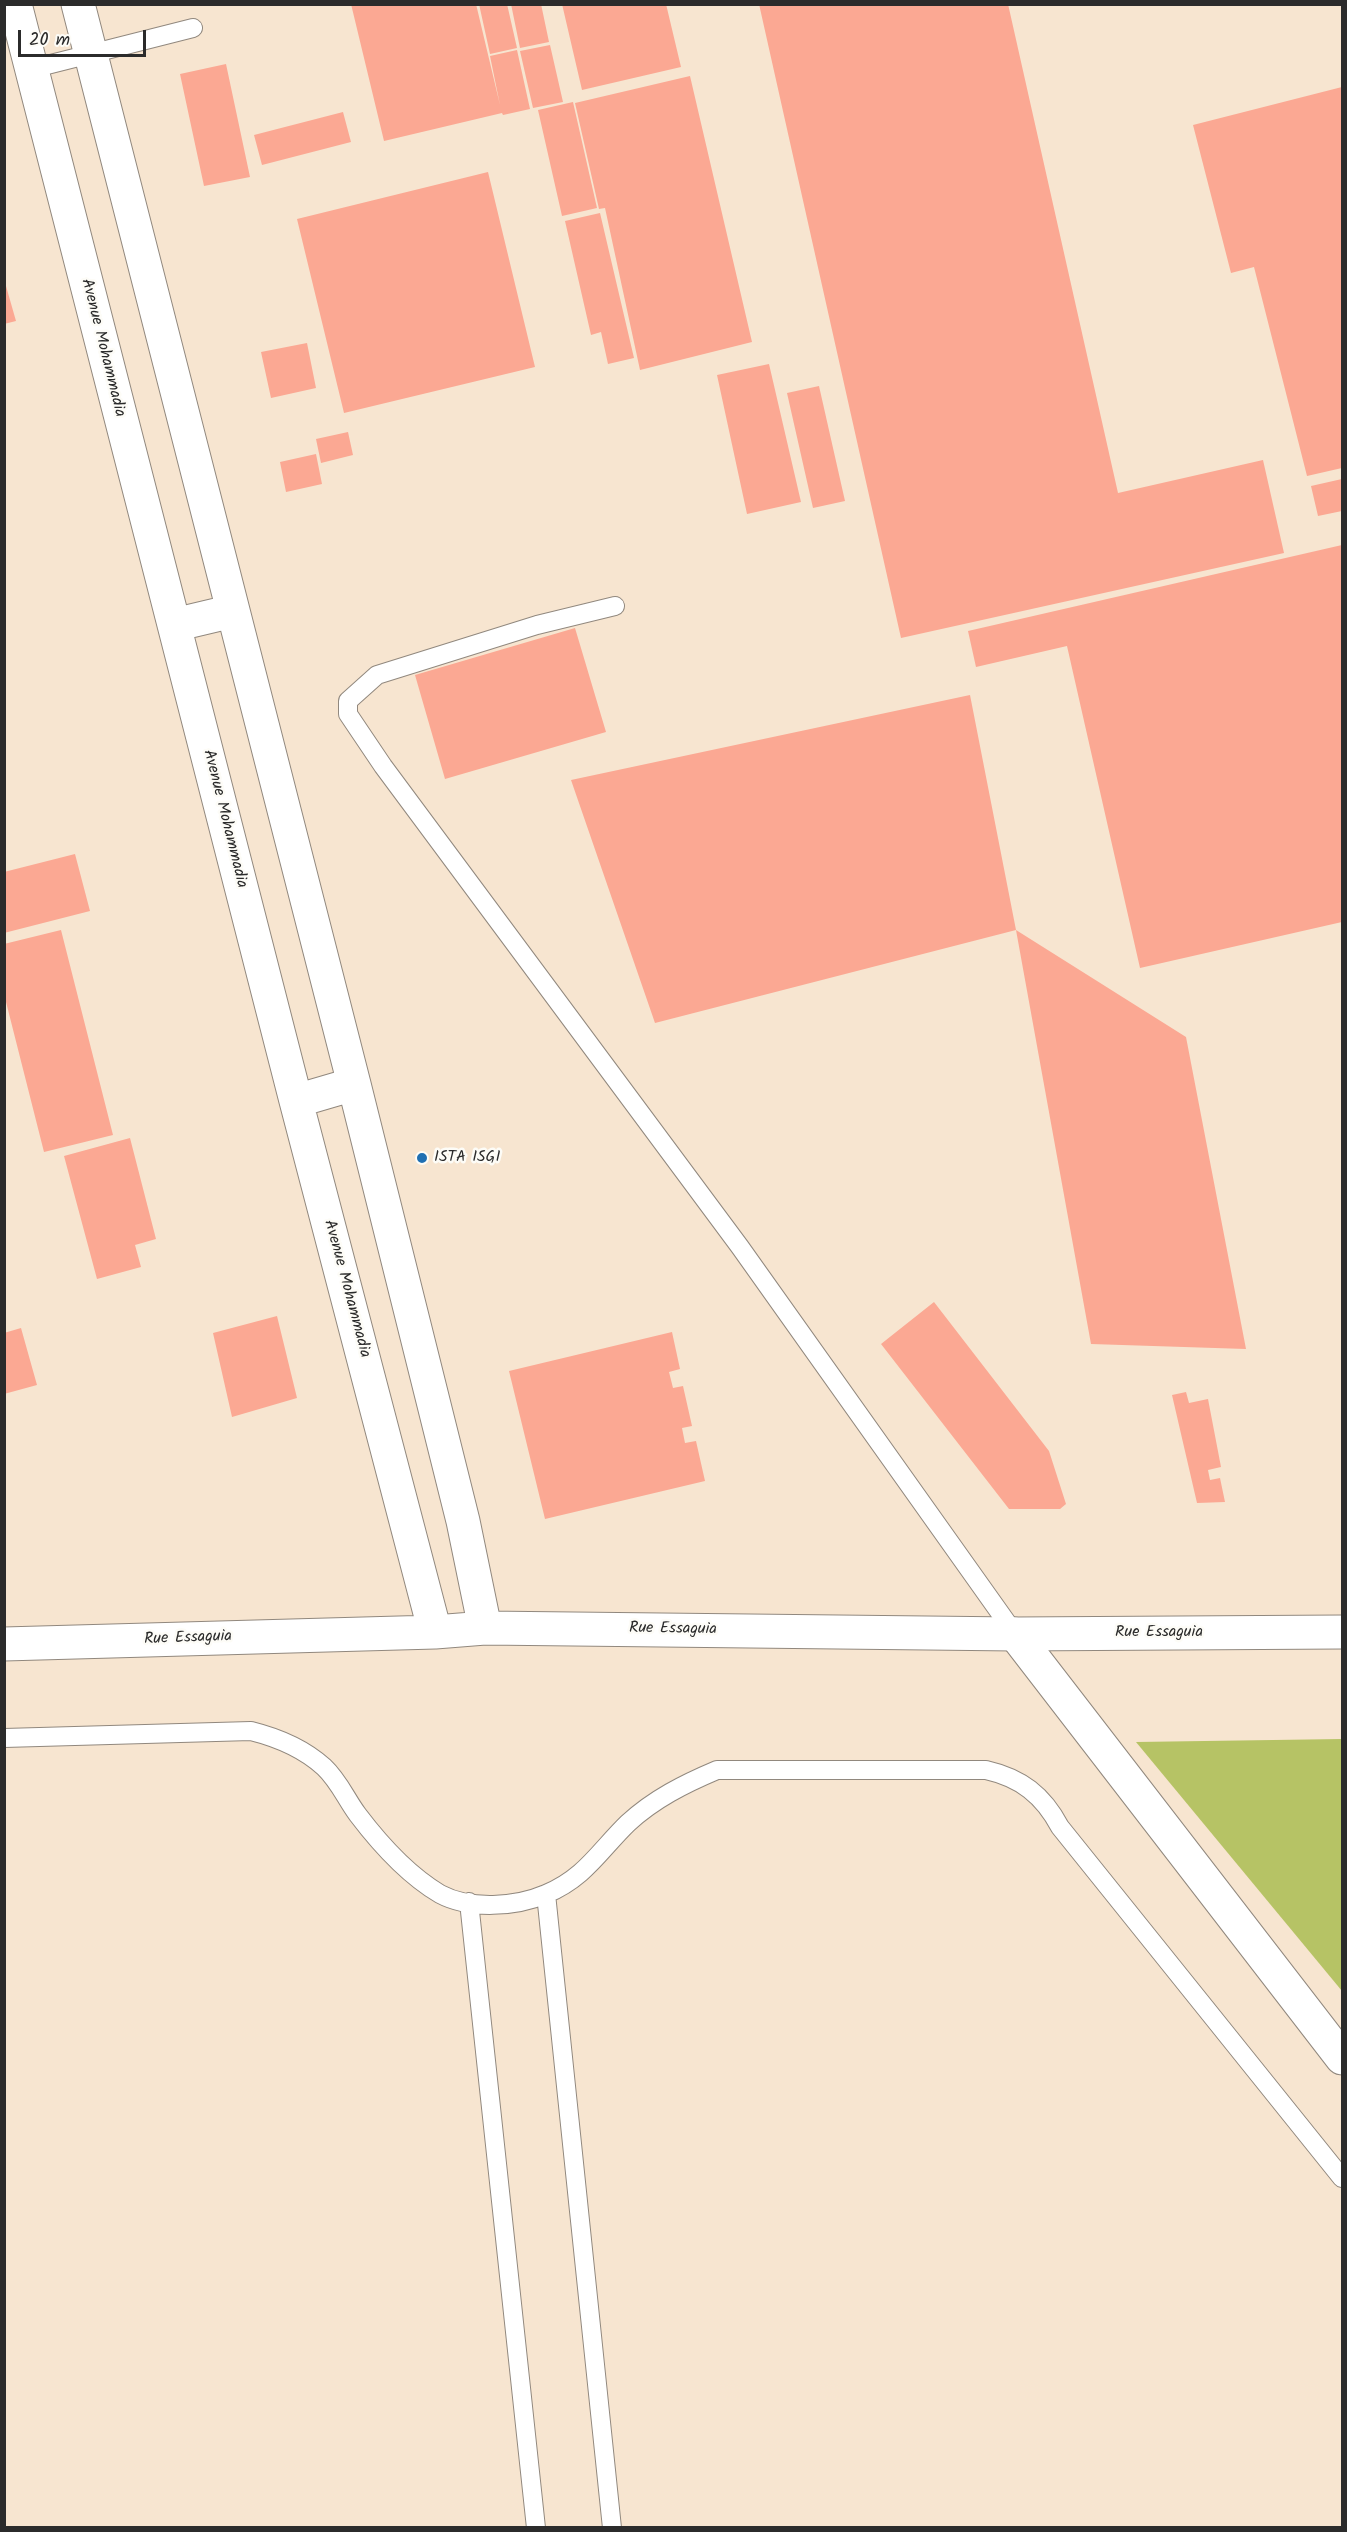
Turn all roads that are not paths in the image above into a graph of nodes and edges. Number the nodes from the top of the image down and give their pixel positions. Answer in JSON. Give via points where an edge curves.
{"nodes":[{"id":1,"x":15,"y":4,"type":"edge"},
{"id":2,"x":78,"y":4,"type":"edge"},
{"id":3,"x":193,"y":27,"type":"dead end"},
{"id":4,"x":90,"y":56,"type":"junction"},
{"id":5,"x":31,"y":69,"type":"junction"},
{"id":6,"x":615,"y":606,"type":"dead end"},
{"id":7,"x":233,"y":611,"type":"junction"},
{"id":8,"x":174,"y":625,"type":"junction"},
{"id":9,"x":354,"y":1084,"type":"junction"},
{"id":10,"x":296,"y":1101,"type":"junction"},
{"id":11,"x":485,"y":1628,"type":"junction"},
{"id":12,"x":435,"y":1632,"type":"junction"},
{"id":13,"x":1342,"y":1632,"type":"edge"},
{"id":14,"x":1015,"y":1634,"type":"junction"},
{"id":15,"x":4,"y":1644,"type":"edge"},
{"id":16,"x":4,"y":1738,"type":"edge"},
{"id":17,"x":546,"y":1894,"type":"junction"},
{"id":18,"x":469,"y":1902,"type":"junction"},
{"id":19,"x":1342,"y":2058,"type":"edge"},
{"id":20,"x":1342,"y":2178,"type":"edge"},
{"id":21,"x":536,"y":2528,"type":"edge"},
{"id":22,"x":612,"y":2528,"type":"edge"}],
"edges":[{"from":1,"to":5,"type":"street","name":"Avenue Mohammadia"},
{"from":2,"to":4,"type":"street"},
{"from":3,"to":4,"type":"lane"},
{"from":4,"to":5,"type":"lane"},
{"from":4,"to":7,"type":"street"},
{"from":5,"to":8,"type":"street","name":"Avenue Mohammadia"},
{"from":6,"to":14,"type":"lane","via":[[537,625],[376,675],[348,701],[348,714],[740,1247]]},
{"from":7,"to":8,"type":"street"},
{"from":7,"to":9,"type":"street"},
{"from":8,"to":10,"type":"street","name":"Avenue Mohammadia"},
{"from":9,"to":10,"type":"street"},
{"from":9,"to":11,"type":"street","via":[[463,1521]]},
{"from":10,"to":12,"type":"street","name":"Avenue Mohammadia"},
{"from":11,"to":12,"type":"street","name":"Rue Essaguia"},
{"from":11,"to":14,"type":"street","name":"Rue Essaguia"},
{"from":12,"to":15,"type":"street","name":"Rue Essaguia"},
{"from":13,"to":14,"type":"street","name":"Rue Essaguia"},
{"from":14,"to":19,"type":"street"},
{"from":16,"to":18,"type":"lane","via":[[252,1731],[271,1736],[291,1744],[325,1768],[376,1838],[406,1868],[441,1894]]},
{"from":17,"to":18,"type":"lane","via":[[522,1902]]},
{"from":17,"to":20,"type":"lane","via":[[587,1869],[627,1824],[656,1801],[717,1770],[986,1770],[1005,1774],[1022,1782],[1051,1809],[1060,1827]]},
{"from":17,"to":22,"type":"lane"},
{"from":18,"to":21,"type":"lane"}]}
